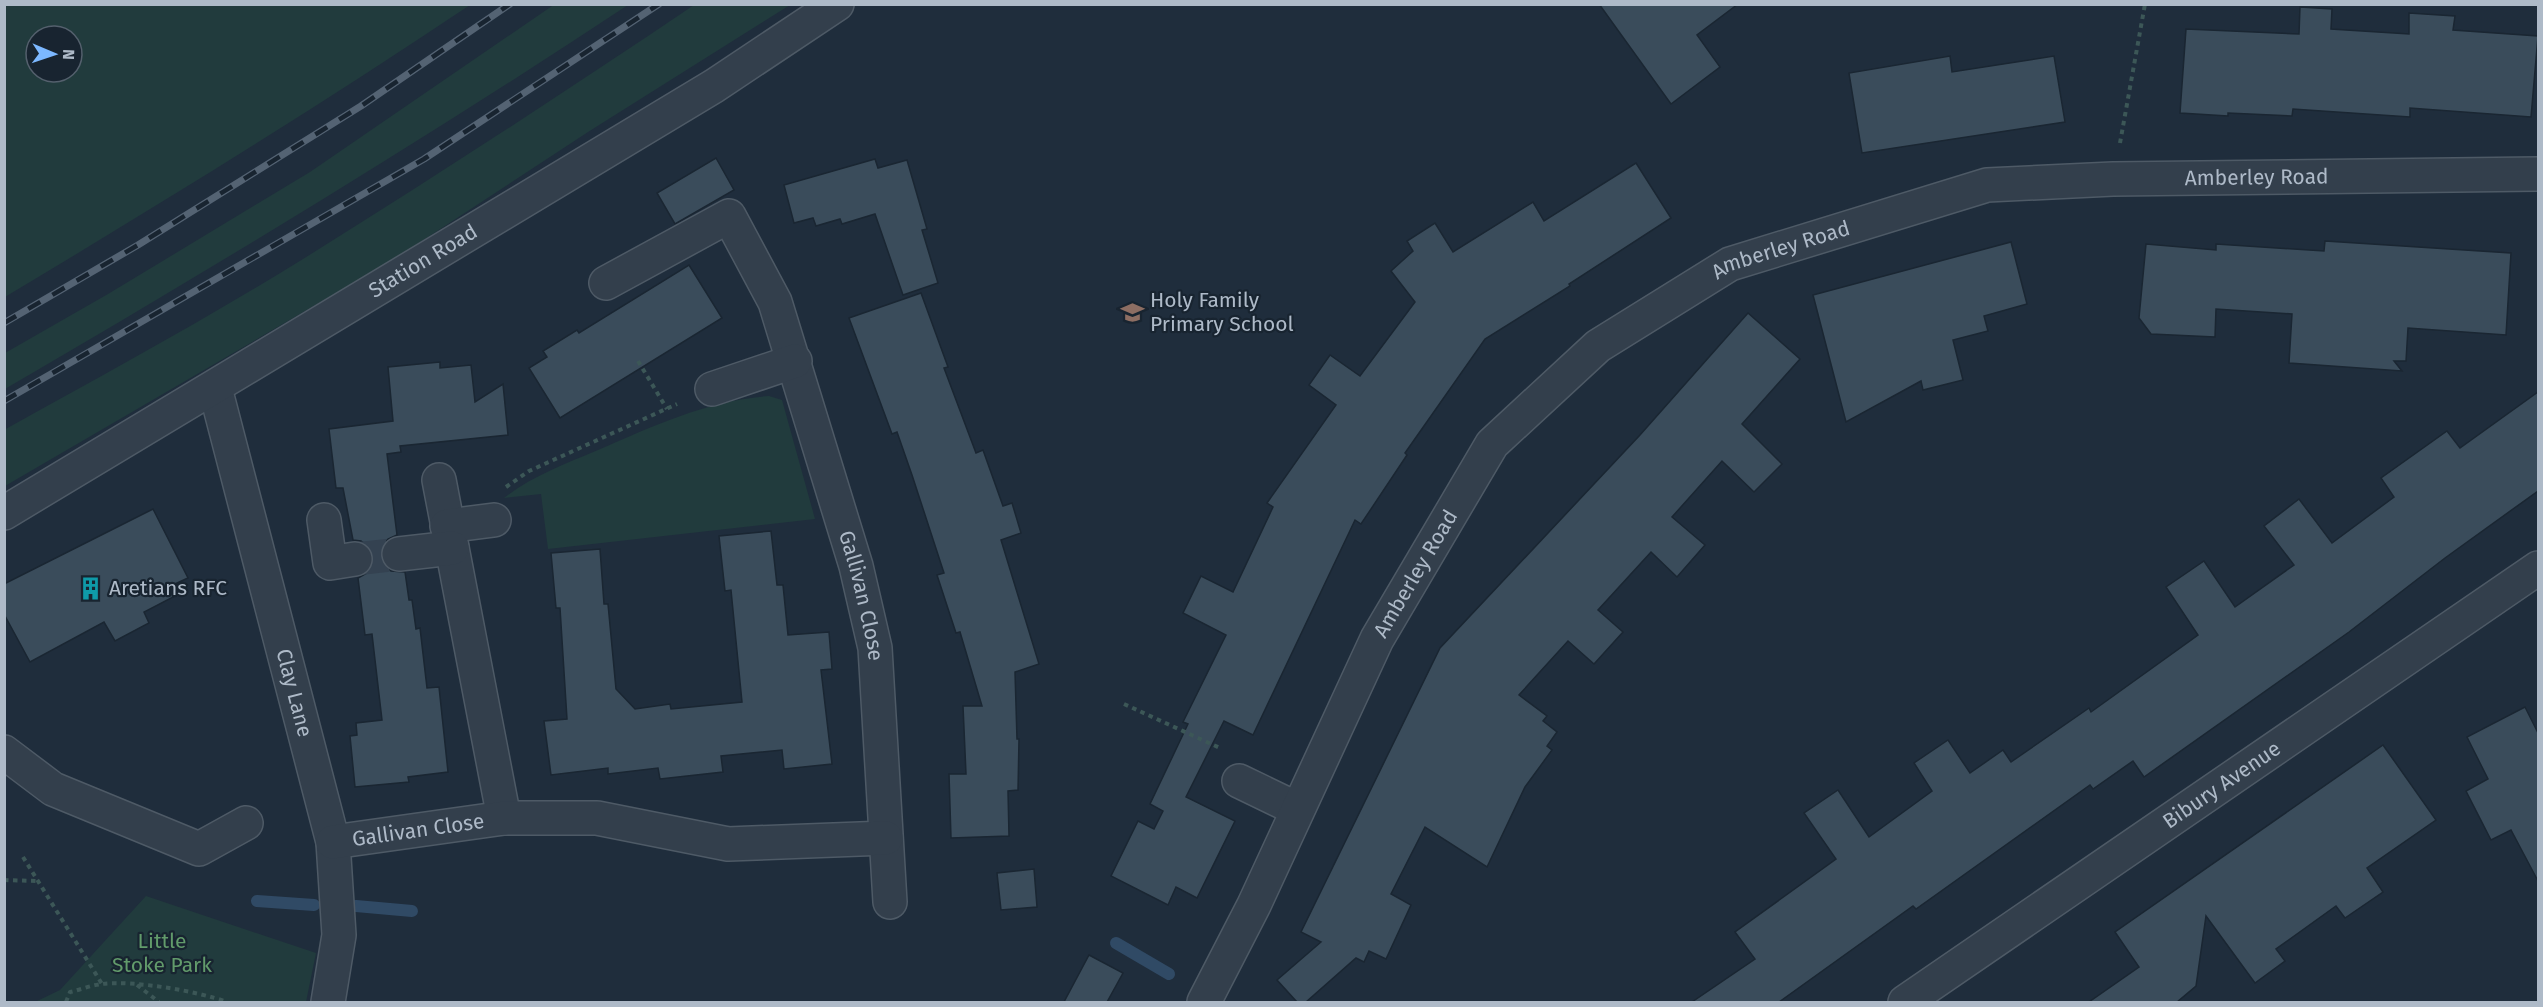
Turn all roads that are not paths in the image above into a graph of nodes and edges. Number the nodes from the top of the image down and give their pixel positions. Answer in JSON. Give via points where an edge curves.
{"nodes":[{"id":1,"x":837,"y":4,"type":"edge"},
{"id":2,"x":2538,"y":174,"type":"edge"},
{"id":3,"x":606,"y":283,"type":"dead end"},
{"id":4,"x":795,"y":362,"type":"junction"},
{"id":5,"x":215,"y":388,"type":"junction"},
{"id":6,"x":712,"y":389,"type":"road end"},
{"id":7,"x":439,"y":480,"type":"dead end"},
{"id":8,"x":4,"y":513,"type":"edge"},
{"id":9,"x":324,"y":520,"type":"dead end"},
{"id":10,"x":494,"y":520,"type":"road end"},
{"id":11,"x":449,"y":537,"type":"junction"},
{"id":12,"x":399,"y":554,"type":"tunnel mouth"},
{"id":13,"x":355,"y":559,"type":"tunnel mouth"},
{"id":14,"x":2538,"y":568,"type":"edge"},
{"id":15,"x":4,"y":752,"type":"edge"},
{"id":16,"x":1239,"y":781,"type":"dead end"},
{"id":17,"x":1297,"y":809,"type":"junction"},
{"id":18,"x":504,"y":818,"type":"junction"},
{"id":19,"x":246,"y":823,"type":"dead end"},
{"id":20,"x":886,"y":838,"type":"junction"},
{"id":21,"x":333,"y":842,"type":"junction"},
{"id":22,"x":890,"y":902,"type":"dead end"},
{"id":23,"x":328,"y":1002,"type":"edge"},
{"id":24,"x":1204,"y":1002,"type":"edge"},
{"id":25,"x":1905,"y":1002,"type":"edge"}],
"edges":[{"from":1,"to":5,"type":"street","name":"Station Road","via":[[714,86]]},
{"from":2,"to":17,"type":"street","name":"Amberley Road","via":[[2113,179],[1987,185],[1730,264],[1598,346],[1492,444],[1377,639]]},
{"from":3,"to":4,"type":"street","name":"Gallivan Close","via":[[729,216],[775,302]]},
{"from":4,"to":6,"type":"street"},
{"from":4,"to":20,"type":"street","name":"Gallivan Close","via":[[856,566],[875,648]]},
{"from":5,"to":8,"type":"street","name":"Station Road"},
{"from":5,"to":21,"type":"street","name":"Clay Lane"},
{"from":7,"to":11,"type":"street","name":"Gallivan Close"},
{"from":9,"to":13,"type":"street","via":[[330,562]]},
{"from":10,"to":11,"type":"street"},
{"from":11,"to":12,"type":"street"},
{"from":11,"to":18,"type":"street","name":"Gallivan Close"},
{"from":14,"to":25,"type":"street","name":"Bibury Avenue"},
{"from":15,"to":19,"type":"street","via":[[53,789],[199,849]]},
{"from":16,"to":17,"type":"street"},
{"from":17,"to":24,"type":"street","name":"Amberley Road"},
{"from":18,"to":20,"type":"street","name":"Gallivan Close","via":[[597,818],[728,844]]},
{"from":18,"to":21,"type":"street","name":"Gallivan Close"},
{"from":20,"to":22,"type":"street","name":"Gallivan Close"},
{"from":21,"to":23,"type":"street","name":"Clay Lane","via":[[339,935]]}]}
